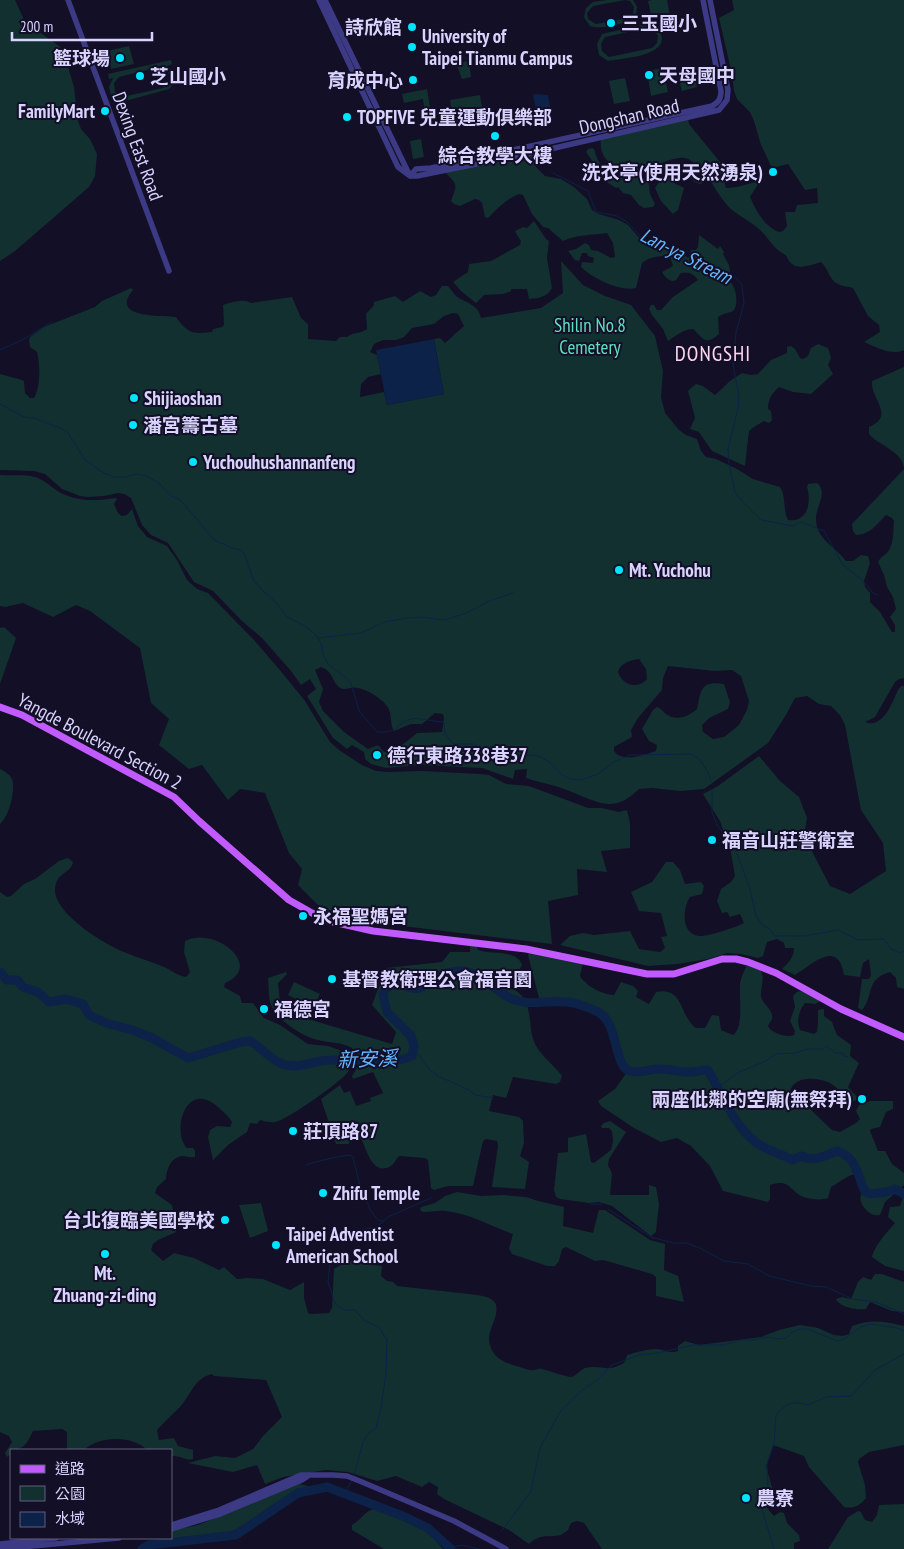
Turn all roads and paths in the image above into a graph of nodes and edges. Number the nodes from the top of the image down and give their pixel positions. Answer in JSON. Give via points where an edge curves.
{"nodes":[{"id":1,"x":68,"y":0,"type":"edge"},
{"id":2,"x":319,"y":0,"type":"edge"},
{"id":3,"x":325,"y":0,"type":"edge"},
{"id":4,"x":703,"y":0,"type":"edge"},
{"id":5,"x":710,"y":0,"type":"edge"},
{"id":6,"x":724,"y":99,"type":"junction"},
{"id":7,"x":410,"y":176,"type":"junction"},
{"id":8,"x":169,"y":271,"type":"dead end"},
{"id":9,"x":0,"y":707,"type":"edge"},
{"id":10,"x":904,"y":1037,"type":"edge"},
{"id":11,"x":308,"y":1476,"type":"junction"},
{"id":12,"x":172,"y":1525,"type":"edge"},
{"id":13,"x":172,"y":1530,"type":"edge"},
{"id":14,"x":47,"y":1539,"type":"edge"},
{"id":15,"x":108,"y":1539,"type":"edge"},
{"id":16,"x":0,"y":1544,"type":"edge"},
{"id":17,"x":496,"y":1546,"type":"edge"},
{"id":18,"x":0,"y":1549,"type":"edge"},
{"id":19,"x":506,"y":1549,"type":"edge"}],
"edges":[{"from":1,"to":8,"type":"street","name":"Dexing East Road"},
{"from":2,"to":7,"type":"street","via":[[398,167]]},
{"from":3,"to":7,"type":"street"},
{"from":4,"to":6,"type":"street"},
{"from":5,"to":6,"type":"street","via":[[728,90]]},
{"from":6,"to":7,"type":"street","name":"Dongshan Road","via":[[719,110],[712,112],[546,150]]},
{"from":9,"to":10,"type":"main road","name":"Yangde Boulevard Section 2","via":[[22,715],[174,797],[289,900],[329,920],[373,931],[526,949],[647,974],[674,974],[722,959],[736,959],[776,973],[840,1009]]},
{"from":11,"to":12,"type":"street"},
{"from":11,"to":13,"type":"street","via":[[220,1514]]},
{"from":11,"to":17,"type":"street","via":[[347,1476],[454,1521]]},
{"from":14,"to":16,"type":"street"},
{"from":15,"to":18,"type":"street"},
{"from":17,"to":19,"type":"street"}]}
